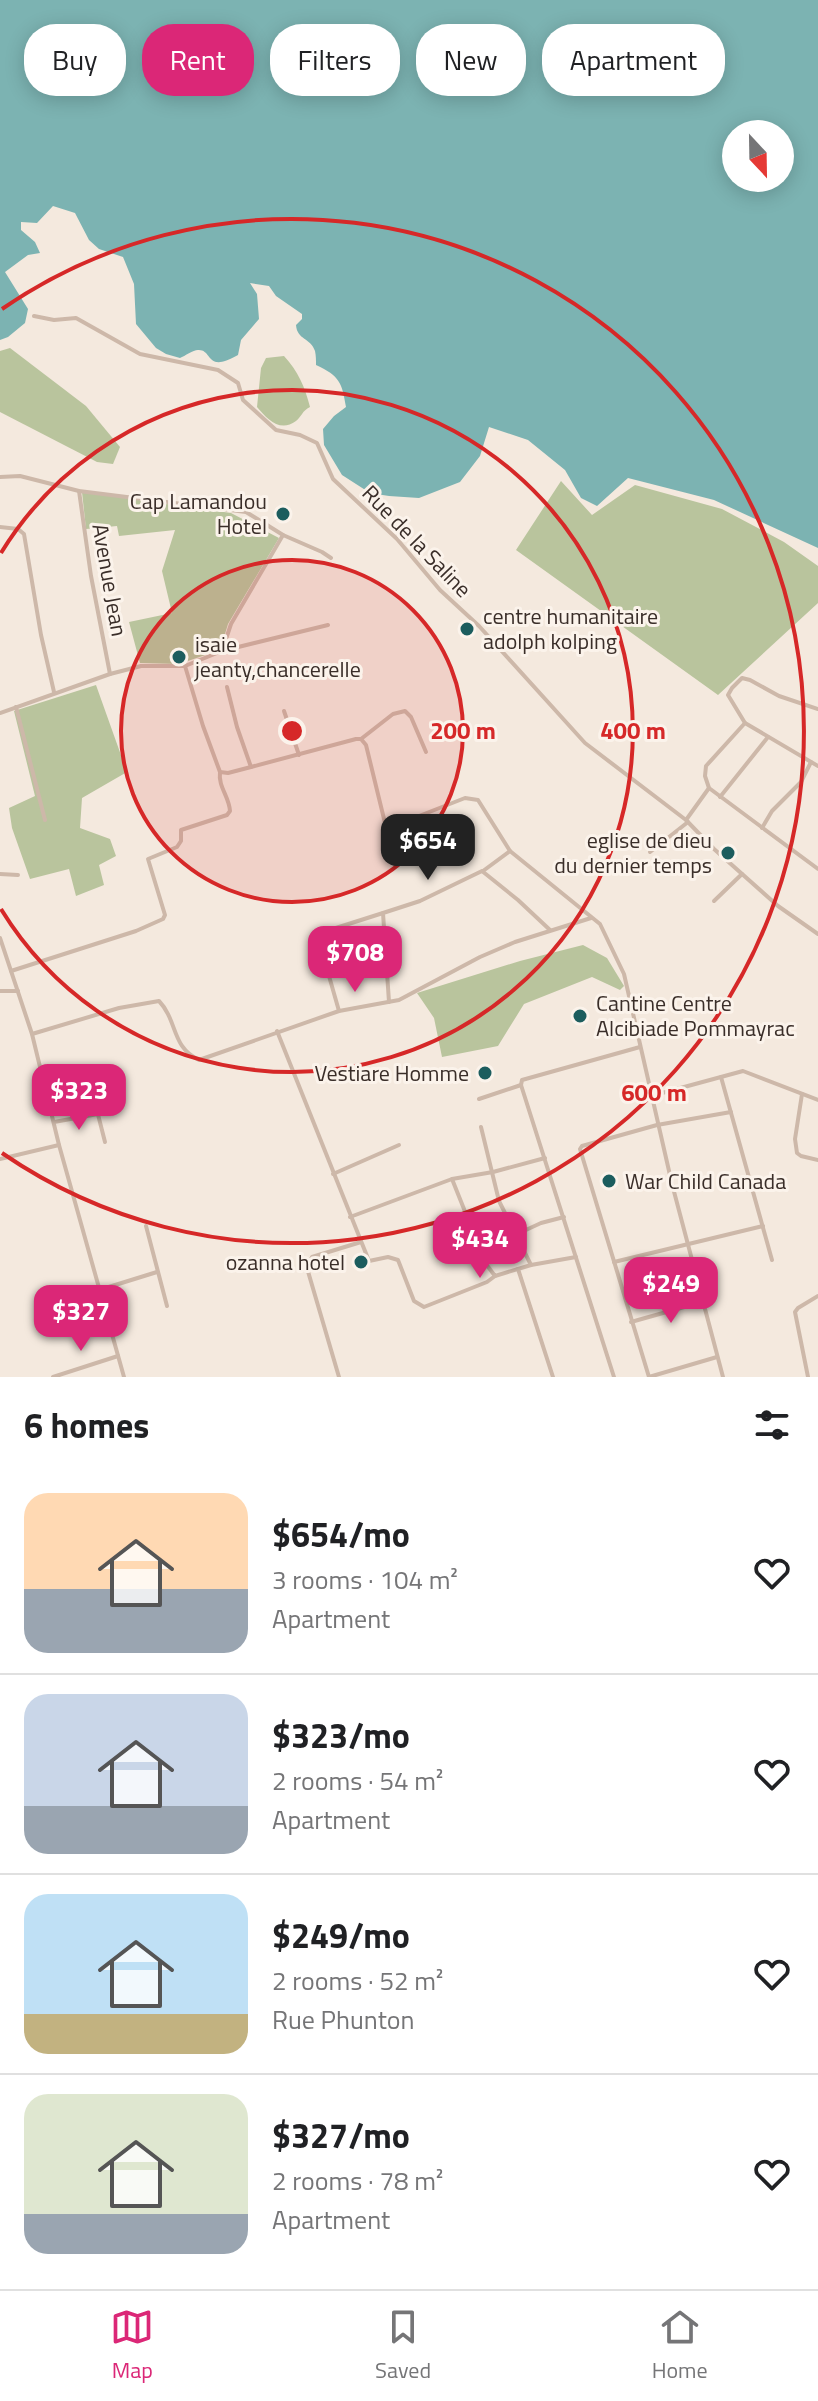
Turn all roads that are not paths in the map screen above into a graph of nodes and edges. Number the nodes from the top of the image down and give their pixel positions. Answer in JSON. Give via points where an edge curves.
{"nodes":[{"id":1,"x":34,"y":316,"type":"dead end"},
{"id":2,"x":0,"y":477,"type":"edge"},
{"id":3,"x":79,"y":491,"type":"junction"},
{"id":4,"x":0,"y":527,"type":"edge"},
{"id":5,"x":283,"y":535,"type":"junction"},
{"id":6,"x":331,"y":558,"type":"dead end"},
{"id":7,"x":328,"y":625,"type":"dead end"},
{"id":8,"x":222,"y":651,"type":"junction"},
{"id":9,"x":185,"y":666,"type":"junction"},
{"id":10,"x":110,"y":674,"type":"junction"},
{"id":11,"x":227,"y":687,"type":"dead end"},
{"id":12,"x":54,"y":692,"type":"junction"},
{"id":13,"x":16,"y":707,"type":"junction"},
{"id":14,"x":818,"y":709,"type":"edge"},
{"id":15,"x":284,"y":711,"type":"dead end"},
{"id":16,"x":0,"y":713,"type":"edge"},
{"id":17,"x":745,"y":723,"type":"junction"},
{"id":18,"x":768,"y":737,"type":"junction"},
{"id":19,"x":361,"y":739,"type":"junction"},
{"id":20,"x":426,"y":752,"type":"dead end"},
{"id":21,"x":299,"y":755,"type":"junction"},
{"id":22,"x":811,"y":762,"type":"junction"},
{"id":23,"x":818,"y":766,"type":"edge"},
{"id":24,"x":251,"y":767,"type":"junction"},
{"id":25,"x":220,"y":772,"type":"junction"},
{"id":26,"x":709,"y":788,"type":"junction"},
{"id":27,"x":720,"y":797,"type":"junction"},
{"id":28,"x":45,"y":820,"type":"dead end"},
{"id":29,"x":687,"y":821,"type":"junction"},
{"id":30,"x":762,"y":828,"type":"junction"},
{"id":31,"x":510,"y":851,"type":"junction"},
{"id":32,"x":650,"y":852,"type":"dead end"},
{"id":33,"x":818,"y":869,"type":"edge"},
{"id":34,"x":482,"y":871,"type":"junction"},
{"id":35,"x":0,"y":874,"type":"edge"},
{"id":36,"x":742,"y":874,"type":"junction"},
{"id":37,"x":18,"y":875,"type":"dead end"},
{"id":38,"x":714,"y":901,"type":"dead end"},
{"id":39,"x":383,"y":913,"type":"junction"},
{"id":40,"x":591,"y":918,"type":"junction"},
{"id":41,"x":550,"y":930,"type":"junction"},
{"id":42,"x":818,"y":934,"type":"edge"},
{"id":43,"x":0,"y":938,"type":"edge"},
{"id":44,"x":11,"y":971,"type":"junction"},
{"id":45,"x":0,"y":991,"type":"edge"},
{"id":46,"x":18,"y":991,"type":"junction"},
{"id":47,"x":389,"y":1002,"type":"junction"},
{"id":48,"x":339,"y":1011,"type":"junction"},
{"id":49,"x":277,"y":1031,"type":"junction"},
{"id":50,"x":32,"y":1034,"type":"junction"},
{"id":51,"x":640,"y":1047,"type":"junction"},
{"id":52,"x":721,"y":1077,"type":"junction"},
{"id":53,"x":521,"y":1085,"type":"junction"},
{"id":54,"x":92,"y":1091,"type":"dead end"},
{"id":55,"x":802,"y":1094,"type":"junction"},
{"id":56,"x":651,"y":1096,"type":"junction"},
{"id":57,"x":479,"y":1099,"type":"dead end"},
{"id":58,"x":818,"y":1100,"type":"edge"},
{"id":59,"x":731,"y":1112,"type":"junction"},
{"id":60,"x":98,"y":1114,"type":"junction"},
{"id":61,"x":54,"y":1122,"type":"junction"},
{"id":62,"x":657,"y":1125,"type":"junction"},
{"id":63,"x":481,"y":1127,"type":"dead end"},
{"id":64,"x":105,"y":1142,"type":"dead end"},
{"id":65,"x":59,"y":1145,"type":"junction"},
{"id":66,"x":399,"y":1145,"type":"dead end"},
{"id":67,"x":545,"y":1158,"type":"junction"},
{"id":68,"x":0,"y":1159,"type":"edge"},
{"id":69,"x":818,"y":1160,"type":"edge"},
{"id":70,"x":493,"y":1172,"type":"junction"},
{"id":71,"x":333,"y":1174,"type":"junction"},
{"id":72,"x":452,"y":1179,"type":"junction"},
{"id":73,"x":350,"y":1217,"type":"junction"},
{"id":74,"x":564,"y":1217,"type":"junction"},
{"id":75,"x":764,"y":1225,"type":"junction"},
{"id":76,"x":146,"y":1226,"type":"dead end"},
{"id":77,"x":515,"y":1235,"type":"junction"},
{"id":78,"x":361,"y":1242,"type":"junction"},
{"id":79,"x":687,"y":1244,"type":"junction"},
{"id":80,"x":576,"y":1257,"type":"junction"},
{"id":81,"x":772,"y":1260,"type":"dead end"},
{"id":82,"x":614,"y":1262,"type":"junction"},
{"id":83,"x":531,"y":1265,"type":"junction"},
{"id":84,"x":518,"y":1269,"type":"junction"},
{"id":85,"x":157,"y":1272,"type":"junction"},
{"id":86,"x":495,"y":1276,"type":"junction"},
{"id":87,"x":99,"y":1290,"type":"junction"},
{"id":88,"x":818,"y":1296,"type":"edge"},
{"id":89,"x":702,"y":1302,"type":"junction"},
{"id":90,"x":167,"y":1306,"type":"dead end"},
{"id":91,"x":631,"y":1322,"type":"junction"},
{"id":92,"x":118,"y":1356,"type":"junction"},
{"id":93,"x":717,"y":1357,"type":"junction"},
{"id":94,"x":53,"y":1377,"type":"edge"},
{"id":95,"x":124,"y":1377,"type":"edge"},
{"id":96,"x":339,"y":1377,"type":"edge"},
{"id":97,"x":553,"y":1377,"type":"edge"},
{"id":98,"x":614,"y":1377,"type":"edge"},
{"id":99,"x":649,"y":1377,"type":"edge"},
{"id":100,"x":723,"y":1377,"type":"edge"},
{"id":101,"x":808,"y":1377,"type":"edge"}],
"edges":[{"from":1,"to":29,"type":"street","name":"Rue de la Saline","via":[[76,318],[140,354],[218,370],[238,383],[243,400],[276,430],[317,443],[333,479],[397,539],[585,743]]},
{"from":2,"to":3,"type":"street","via":[[20,476]]},
{"from":3,"to":5,"type":"street","via":[[246,512]]},
{"from":3,"to":10,"type":"street","name":"Avenue Jean"},
{"from":4,"to":12,"type":"street","via":[[24,534]]},
{"from":5,"to":6,"type":"street"},
{"from":5,"to":8,"type":"street","via":[[231,624]]},
{"from":7,"to":8,"type":"street"},
{"from":8,"to":9,"type":"street"},
{"from":9,"to":10,"type":"street","via":[[141,666]]},
{"from":9,"to":25,"type":"street"},
{"from":10,"to":12,"type":"street"},
{"from":11,"to":24,"type":"street"},
{"from":12,"to":13,"type":"street"},
{"from":13,"to":16,"type":"street"},
{"from":13,"to":28,"type":"street"},
{"from":14,"to":17,"type":"street","via":[[742,678],[728,695]]},
{"from":15,"to":21,"type":"street"},
{"from":17,"to":18,"type":"street"},
{"from":17,"to":26,"type":"street","via":[[706,766]]},
{"from":18,"to":22,"type":"street"},
{"from":18,"to":27,"type":"street"},
{"from":19,"to":20,"type":"street","via":[[405,711]]},
{"from":19,"to":21,"type":"street"},
{"from":19,"to":31,"type":"street","via":[[385,823],[396,827],[472,797]]},
{"from":21,"to":24,"type":"street"},
{"from":22,"to":23,"type":"street"},
{"from":22,"to":30,"type":"street"},
{"from":24,"to":25,"type":"street"},
{"from":25,"to":44,"type":"street","via":[[230,805],[227,815],[181,830],[177,847],[148,859],[163,919]]},
{"from":26,"to":27,"type":"street"},
{"from":26,"to":29,"type":"street"},
{"from":27,"to":30,"type":"street"},
{"from":29,"to":32,"type":"street"},
{"from":29,"to":36,"type":"street","name":"Rue de la Saline"},
{"from":30,"to":33,"type":"street"},
{"from":31,"to":34,"type":"street"},
{"from":31,"to":40,"type":"street"},
{"from":34,"to":39,"type":"street"},
{"from":34,"to":41,"type":"street"},
{"from":35,"to":37,"type":"street"},
{"from":36,"to":38,"type":"street"},
{"from":36,"to":42,"type":"street","name":"Rue de la Saline"},
{"from":39,"to":47,"type":"street"},
{"from":39,"to":48,"type":"street","via":[[317,934]]},
{"from":40,"to":41,"type":"street"},
{"from":40,"to":51,"type":"street","via":[[600,924],[624,974]]},
{"from":41,"to":47,"type":"street"},
{"from":43,"to":44,"type":"street"},
{"from":44,"to":46,"type":"street"},
{"from":45,"to":46,"type":"street"},
{"from":46,"to":50,"type":"street"},
{"from":47,"to":48,"type":"street"},
{"from":48,"to":49,"type":"street"},
{"from":49,"to":50,"type":"street","via":[[199,1060],[179,1043],[159,1001]]},
{"from":49,"to":71,"type":"street"},
{"from":50,"to":61,"type":"street"},
{"from":51,"to":53,"type":"street","via":[[522,1080]]},
{"from":51,"to":56,"type":"street"},
{"from":52,"to":55,"type":"street","via":[[743,1071]]},
{"from":52,"to":56,"type":"street"},
{"from":52,"to":59,"type":"street"},
{"from":53,"to":57,"type":"street"},
{"from":53,"to":67,"type":"street"},
{"from":54,"to":60,"type":"street"},
{"from":55,"to":58,"type":"street"},
{"from":55,"to":69,"type":"street","via":[[797,1153]]},
{"from":56,"to":62,"type":"street"},
{"from":59,"to":62,"type":"street"},
{"from":59,"to":75,"type":"street"},
{"from":60,"to":61,"type":"street"},
{"from":60,"to":64,"type":"street"},
{"from":61,"to":65,"type":"street"},
{"from":62,"to":79,"type":"street"},
{"from":62,"to":82,"type":"street","via":[[580,1149]]},
{"from":63,"to":70,"type":"street"},
{"from":65,"to":68,"type":"street"},
{"from":65,"to":87,"type":"street"},
{"from":66,"to":71,"type":"street"},
{"from":67,"to":70,"type":"street"},
{"from":67,"to":74,"type":"street"},
{"from":70,"to":72,"type":"street"},
{"from":70,"to":77,"type":"street"},
{"from":71,"to":73,"type":"street"},
{"from":72,"to":73,"type":"street"},
{"from":72,"to":86,"type":"street"},
{"from":73,"to":78,"type":"street"},
{"from":74,"to":77,"type":"street"},
{"from":74,"to":80,"type":"street"},
{"from":75,"to":79,"type":"street"},
{"from":75,"to":81,"type":"street"},
{"from":76,"to":85,"type":"street"},
{"from":77,"to":83,"type":"street"},
{"from":78,"to":86,"type":"street","via":[[369,1261],[398,1260],[414,1301],[424,1307]]},
{"from":78,"to":96,"type":"street","via":[[312,1257],[307,1268]]},
{"from":79,"to":82,"type":"street"},
{"from":79,"to":89,"type":"street"},
{"from":80,"to":83,"type":"street"},
{"from":80,"to":98,"type":"street"},
{"from":82,"to":91,"type":"street"},
{"from":83,"to":84,"type":"street"},
{"from":84,"to":86,"type":"street"},
{"from":84,"to":97,"type":"street"},
{"from":85,"to":87,"type":"street"},
{"from":85,"to":90,"type":"street"},
{"from":87,"to":92,"type":"street"},
{"from":88,"to":101,"type":"street","via":[[795,1312]]},
{"from":89,"to":91,"type":"street"},
{"from":89,"to":93,"type":"street"},
{"from":91,"to":99,"type":"street"},
{"from":92,"to":94,"type":"street"},
{"from":92,"to":95,"type":"street"},
{"from":93,"to":99,"type":"street"},
{"from":93,"to":100,"type":"street"}]}
